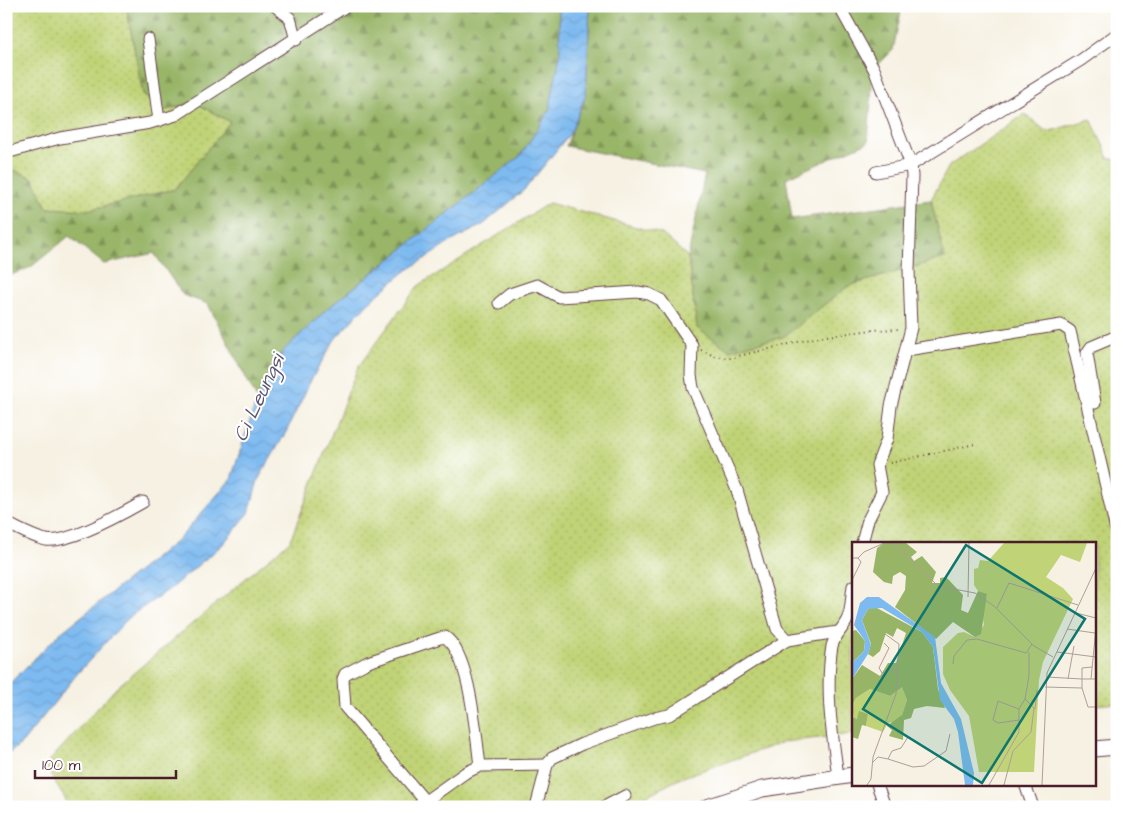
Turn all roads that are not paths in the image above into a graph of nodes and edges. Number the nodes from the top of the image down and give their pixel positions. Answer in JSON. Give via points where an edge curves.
{"nodes":[{"id":1,"x":274,"y":6,"type":"edge"},
{"id":2,"x":346,"y":6,"type":"edge"},
{"id":3,"x":839,"y":6,"type":"edge"},
{"id":4,"x":1117,"y":34,"type":"edge"},
{"id":5,"x":148,"y":39,"type":"dead end"},
{"id":6,"x":296,"y":40,"type":"junction"},
{"id":7,"x":159,"y":121,"type":"junction"},
{"id":8,"x":6,"y":153,"type":"edge"},
{"id":9,"x":912,"y":165,"type":"junction"},
{"id":10,"x":876,"y":172,"type":"dead end"},
{"id":11,"x":499,"y":303,"type":"dead end"},
{"id":12,"x":1117,"y":336,"type":"edge"},
{"id":13,"x":907,"y":350,"type":"junction"},
{"id":14,"x":1094,"y":403,"type":"dead end"},
{"id":15,"x":143,"y":502,"type":"dead end"},
{"id":16,"x":6,"y":524,"type":"edge"},
{"id":17,"x":1117,"y":534,"type":"edge"},
{"id":18,"x":862,"y":542,"type":"edge"},
{"id":19,"x":852,"y":597,"type":"edge"},
{"id":20,"x":850,"y":620,"type":"edge"},
{"id":21,"x":838,"y":632,"type":"junction"},
{"id":22,"x":787,"y":640,"type":"junction"},
{"id":23,"x":1117,"y":747,"type":"edge"},
{"id":24,"x":1096,"y":749,"type":"edge"},
{"id":25,"x":547,"y":765,"type":"junction"},
{"id":26,"x":480,"y":766,"type":"junction"},
{"id":27,"x":852,"y":775,"type":"edge"},
{"id":28,"x":838,"y":776,"type":"junction"},
{"id":29,"x":878,"y":786,"type":"edge"},
{"id":30,"x":1026,"y":786,"type":"edge"},
{"id":31,"x":625,"y":796,"type":"dead end"},
{"id":32,"x":421,"y":804,"type":"edge"},
{"id":33,"x":715,"y":805,"type":"edge"},
{"id":34,"x":536,"y":807,"type":"edge"},
{"id":35,"x":604,"y":807,"type":"edge"},
{"id":36,"x":885,"y":807,"type":"edge"},
{"id":37,"x":1033,"y":807,"type":"edge"}],
"edges":[{"from":1,"to":6,"type":"street","via":[[290,18]]},
{"from":2,"to":6,"type":"street"},
{"from":3,"to":9,"type":"street","via":[[874,69]]},
{"from":4,"to":9,"type":"street","via":[[1082,60]]},
{"from":5,"to":7,"type":"street"},
{"from":6,"to":7,"type":"street","via":[[176,115]]},
{"from":7,"to":8,"type":"street","via":[[82,133]]},
{"from":9,"to":10,"type":"street"},
{"from":9,"to":13,"type":"street","via":[[911,328]]},
{"from":11,"to":22,"type":"street","via":[[510,294],[537,285],[559,297],[625,292],[649,294],[661,300],[692,345],[693,388],[737,490],[777,629]]},
{"from":12,"to":14,"type":"street","via":[[1087,352]]},
{"from":13,"to":17,"type":"street","via":[[1061,325],[1070,331]]},
{"from":13,"to":18,"type":"street","via":[[890,406],[887,439],[876,465],[882,492],[868,520]]},
{"from":15,"to":16,"type":"street","via":[[58,540],[45,540]]},
{"from":19,"to":20,"type":"street"},
{"from":20,"to":21,"type":"street"},
{"from":21,"to":22,"type":"street"},
{"from":21,"to":28,"type":"street","via":[[832,647],[828,690]]},
{"from":22,"to":25,"type":"street","via":[[669,715],[560,753]]},
{"from":23,"to":24,"type":"main road"},
{"from":25,"to":26,"type":"street"},
{"from":25,"to":34,"type":"street"},
{"from":26,"to":32,"type":"street"},
{"from":26,"to":32,"type":"street","via":[[470,696],[453,642],[440,638],[368,662],[345,674],[345,707]]},
{"from":27,"to":28,"type":"main road"},
{"from":28,"to":33,"type":"main road","via":[[762,790]]},
{"from":29,"to":36,"type":"street"},
{"from":30,"to":37,"type":"street"},
{"from":31,"to":35,"type":"street"}]}
